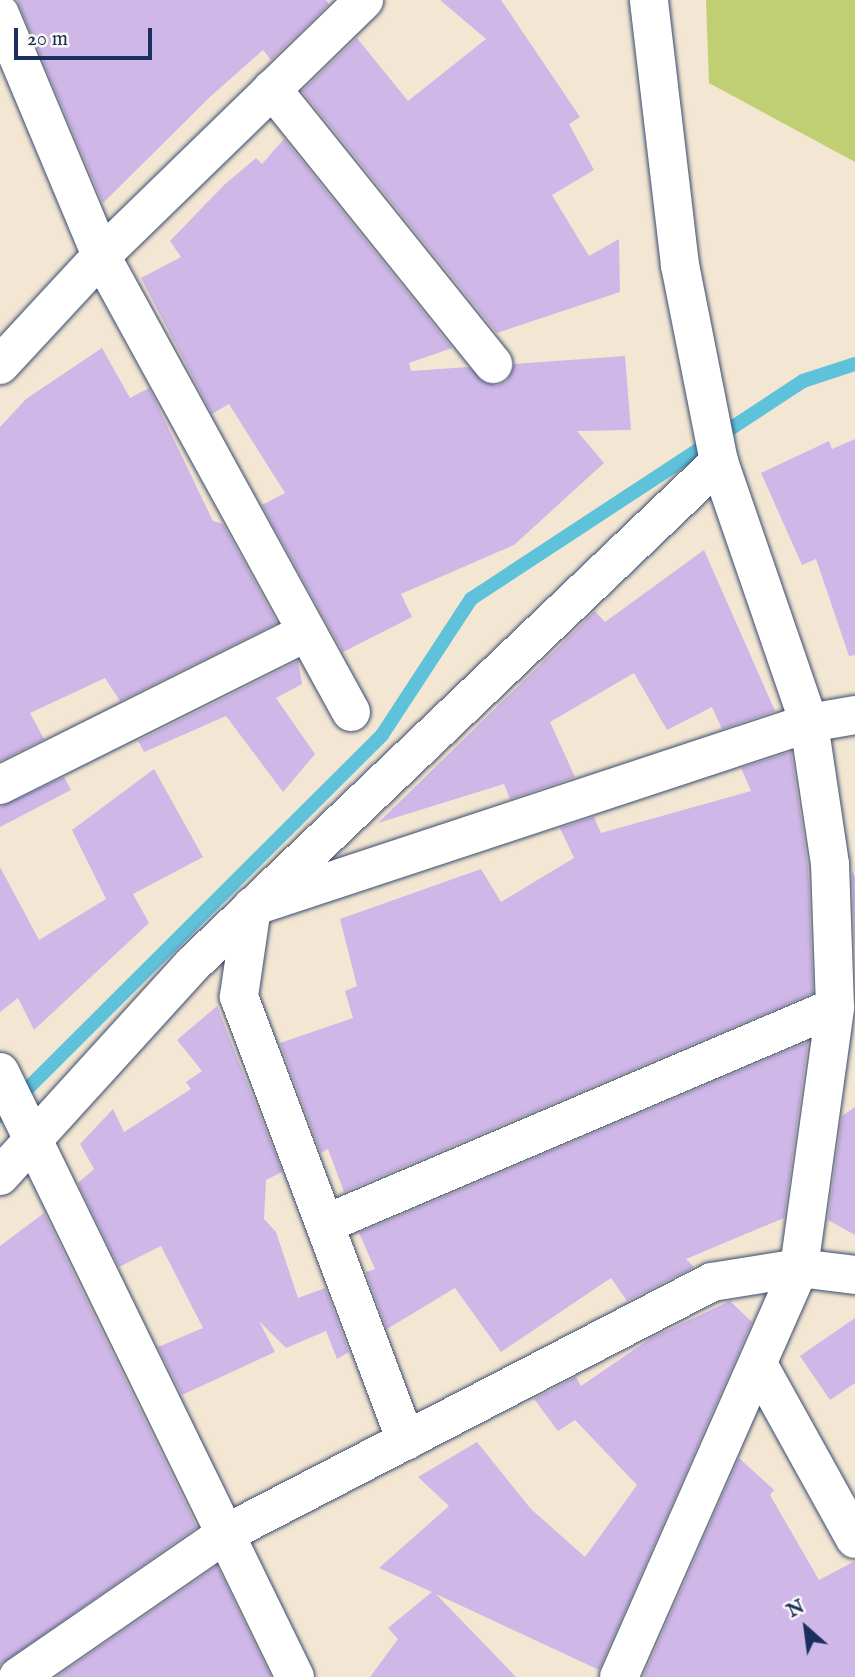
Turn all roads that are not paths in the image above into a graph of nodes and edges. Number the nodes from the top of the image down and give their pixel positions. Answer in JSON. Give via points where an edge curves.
{"nodes":[{"id":1,"x":364,"y":0,"type":"edge"},
{"id":2,"x":649,"y":0,"type":"edge"},
{"id":3,"x":0,"y":14,"type":"edge"},
{"id":4,"x":272,"y":89,"type":"junction"},
{"id":5,"x":101,"y":256,"type":"junction"},
{"id":6,"x":493,"y":364,"type":"dead end"},
{"id":7,"x":0,"y":365,"type":"edge"},
{"id":8,"x":719,"y":462,"type":"junction"},
{"id":9,"x":307,"y":632,"type":"junction"},
{"id":10,"x":351,"y":712,"type":"dead end"},
{"id":11,"x":855,"y":715,"type":"edge"},
{"id":12,"x":809,"y":723,"type":"junction"},
{"id":13,"x":0,"y":785,"type":"edge"},
{"id":14,"x":252,"y":906,"type":"junction"},
{"id":15,"x":835,"y":1007,"type":"junction"},
{"id":16,"x":0,"y":1072,"type":"edge"},
{"id":17,"x":34,"y":1143,"type":"junction"},
{"id":18,"x":0,"y":1176,"type":"edge"},
{"id":19,"x":325,"y":1224,"type":"junction"},
{"id":20,"x":799,"y":1268,"type":"junction"},
{"id":21,"x":855,"y":1275,"type":"edge"},
{"id":22,"x":758,"y":1364,"type":"junction"},
{"id":23,"x":406,"y":1441,"type":"junction"},
{"id":24,"x":226,"y":1534,"type":"junction"},
{"id":25,"x":855,"y":1539,"type":"edge"},
{"id":26,"x":19,"y":1677,"type":"edge"},
{"id":27,"x":295,"y":1677,"type":"edge"},
{"id":28,"x":619,"y":1677,"type":"edge"}],
"edges":[{"from":1,"to":4,"type":"street"},
{"from":2,"to":8,"type":"street","via":[[680,265]]},
{"from":3,"to":5,"type":"street"},
{"from":4,"to":5,"type":"street"},
{"from":4,"to":6,"type":"street"},
{"from":5,"to":7,"type":"street"},
{"from":5,"to":9,"type":"street"},
{"from":8,"to":12,"type":"street"},
{"from":8,"to":14,"type":"street"},
{"from":9,"to":10,"type":"street"},
{"from":9,"to":13,"type":"street"},
{"from":11,"to":12,"type":"street"},
{"from":12,"to":14,"type":"street"},
{"from":12,"to":15,"type":"street","via":[[830,864]]},
{"from":14,"to":17,"type":"street"},
{"from":14,"to":19,"type":"street","via":[[239,996]]},
{"from":15,"to":19,"type":"street"},
{"from":15,"to":20,"type":"street"},
{"from":16,"to":17,"type":"street"},
{"from":17,"to":18,"type":"street"},
{"from":17,"to":24,"type":"street"},
{"from":19,"to":23,"type":"street"},
{"from":20,"to":21,"type":"street"},
{"from":20,"to":22,"type":"street"},
{"from":20,"to":23,"type":"street","via":[[712,1282]]},
{"from":22,"to":25,"type":"street"},
{"from":22,"to":28,"type":"street"},
{"from":23,"to":24,"type":"street"},
{"from":24,"to":26,"type":"street"},
{"from":24,"to":27,"type":"street"}]}
